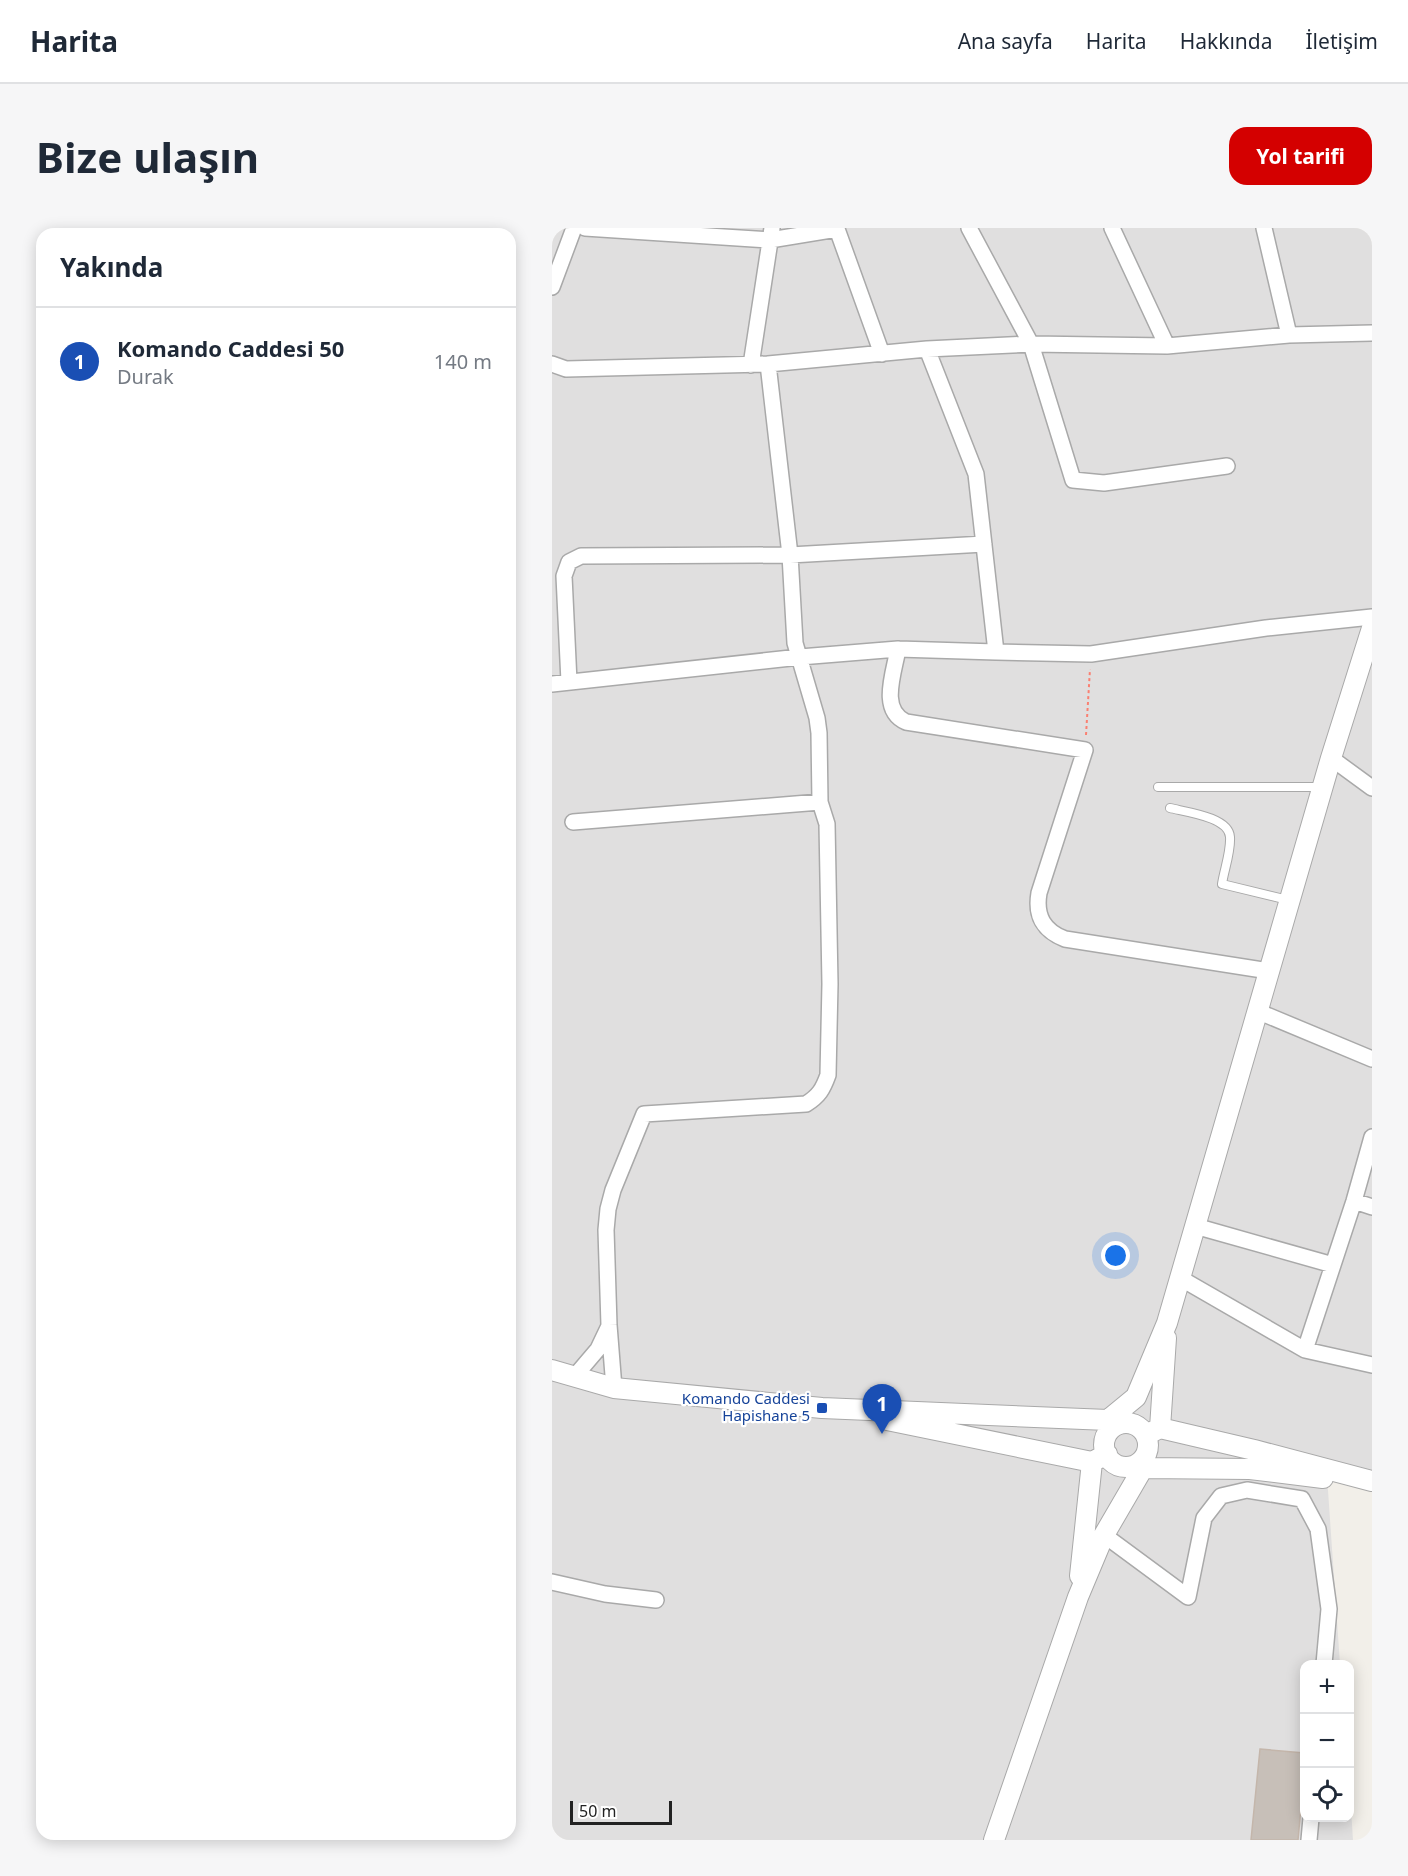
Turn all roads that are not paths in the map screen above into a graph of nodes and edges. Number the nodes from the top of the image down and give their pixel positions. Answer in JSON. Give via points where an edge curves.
{"nodes":[{"id":1,"x":574,"y":228,"type":"edge"},
{"id":2,"x":585,"y":228,"type":"edge"},
{"id":3,"x":969,"y":228,"type":"edge"},
{"id":4,"x":1112,"y":228,"type":"edge"},
{"id":5,"x":1264,"y":228,"type":"edge"},
{"id":6,"x":771,"y":234,"type":"edge"},
{"id":7,"x":552,"y":287,"type":"edge"},
{"id":8,"x":1372,"y":333,"type":"edge"},
{"id":9,"x":1289,"y":335,"type":"junction"},
{"id":10,"x":1031,"y":344,"type":"junction"},
{"id":11,"x":1167,"y":346,"type":"junction"},
{"id":12,"x":927,"y":350,"type":"junction"},
{"id":13,"x":882,"y":354,"type":"junction"},
{"id":14,"x":552,"y":364,"type":"edge"},
{"id":15,"x":751,"y":364,"type":"junction"},
{"id":16,"x":768,"y":364,"type":"junction"},
{"id":17,"x":1227,"y":466,"type":"dead end"},
{"id":18,"x":984,"y":544,"type":"junction"},
{"id":19,"x":789,"y":555,"type":"junction"},
{"id":20,"x":1372,"y":617,"type":"edge"},
{"id":21,"x":1372,"y":628,"type":"edge"},
{"id":22,"x":898,"y":649,"type":"junction"},
{"id":23,"x":996,"y":652,"type":"junction"},
{"id":24,"x":800,"y":657,"type":"junction"},
{"id":25,"x":569,"y":682,"type":"junction"},
{"id":26,"x":552,"y":684,"type":"edge"},
{"id":27,"x":1331,"y":758,"type":"junction"},
{"id":28,"x":1158,"y":787,"type":"dead end"},
{"id":29,"x":1323,"y":787,"type":"junction"},
{"id":30,"x":1372,"y":788,"type":"edge"},
{"id":31,"x":820,"y":802,"type":"junction"},
{"id":32,"x":1170,"y":808,"type":"dead end"},
{"id":33,"x":573,"y":822,"type":"dead end"},
{"id":34,"x":1289,"y":901,"type":"junction"},
{"id":35,"x":1269,"y":971,"type":"junction"},
{"id":36,"x":1257,"y":1011,"type":"junction"},
{"id":37,"x":1372,"y":1059,"type":"edge"},
{"id":38,"x":1372,"y":1137,"type":"edge"},
{"id":39,"x":1354,"y":1201,"type":"junction"},
{"id":40,"x":1372,"y":1207,"type":"edge"},
{"id":41,"x":1195,"y":1226,"type":"junction"},
{"id":42,"x":1333,"y":1265,"type":"junction"},
{"id":43,"x":1180,"y":1278,"type":"junction"},
{"id":44,"x":1167,"y":1323,"type":"junction"},
{"id":45,"x":609,"y":1325,"type":"junction"},
{"id":46,"x":1305,"y":1350,"type":"junction"},
{"id":47,"x":1372,"y":1365,"type":"edge"},
{"id":48,"x":552,"y":1370,"type":"edge"},
{"id":49,"x":575,"y":1376,"type":"junction"},
{"id":50,"x":614,"y":1388,"type":"junction"},
{"id":51,"x":822,"y":1408,"type":"junction"},
{"id":52,"x":1113,"y":1423,"type":"junction"},
{"id":53,"x":1153,"y":1432,"type":"junction"},
{"id":54,"x":1099,"y":1458,"type":"junction"},
{"id":55,"x":1141,"y":1465,"type":"junction"},
{"id":56,"x":1372,"y":1483,"type":"edge"},
{"id":57,"x":1104,"y":1535,"type":"junction"},
{"id":58,"x":552,"y":1582,"type":"edge"},
{"id":59,"x":1078,"y":1597,"type":"junction"},
{"id":60,"x":656,"y":1600,"type":"dead end"},
{"id":61,"x":1324,"y":1660,"type":"edge"},
{"id":62,"x":1311,"y":1822,"type":"edge"},
{"id":63,"x":994,"y":1840,"type":"edge"},
{"id":64,"x":1309,"y":1840,"type":"edge"}],
"edges":[{"from":1,"to":7,"type":"street"},
{"from":2,"to":6,"type":"street"},
{"from":3,"to":10,"type":"street"},
{"from":4,"to":11,"type":"street"},
{"from":5,"to":9,"type":"street"},
{"from":6,"to":13,"type":"street","via":[[837,230]]},
{"from":6,"to":15,"type":"street"},
{"from":8,"to":9,"type":"street"},
{"from":9,"to":11,"type":"street"},
{"from":10,"to":11,"type":"street"},
{"from":10,"to":12,"type":"street"},
{"from":10,"to":17,"type":"street","via":[[1073,480],[1104,483]]},
{"from":12,"to":13,"type":"street"},
{"from":12,"to":18,"type":"street","via":[[976,474]]},
{"from":13,"to":16,"type":"street"},
{"from":14,"to":15,"type":"street","via":[[566,369]]},
{"from":15,"to":16,"type":"street"},
{"from":16,"to":19,"type":"street"},
{"from":18,"to":19,"type":"street"},
{"from":18,"to":23,"type":"street"},
{"from":19,"to":24,"type":"street","via":[[795,643]]},
{"from":19,"to":25,"type":"street","via":[[574,558],[564,576]]},
{"from":20,"to":23,"type":"street","via":[[1091,654]]},
{"from":21,"to":27,"type":"street"},
{"from":22,"to":23,"type":"street"},
{"from":22,"to":24,"type":"street"},
{"from":22,"to":35,"type":"street","via":[[890,700],[899,719],[1085,750],[1039,893],[1039,914],[1047,929],[1065,939]]},
{"from":24,"to":25,"type":"street"},
{"from":24,"to":31,"type":"street","via":[[818,725]]},
{"from":25,"to":26,"type":"street"},
{"from":27,"to":29,"type":"street"},
{"from":27,"to":30,"type":"street"},
{"from":28,"to":29,"type":"lane"},
{"from":29,"to":34,"type":"street"},
{"from":31,"to":33,"type":"street"},
{"from":31,"to":45,"type":"street","via":[[827,824],[830,984],[828,1075],[824,1088],[806,1104],[644,1114],[608,1209]]},
{"from":32,"to":34,"type":"lane","via":[[1214,819],[1226,827],[1230,838],[1222,884]]},
{"from":34,"to":35,"type":"street"},
{"from":35,"to":36,"type":"street"},
{"from":36,"to":37,"type":"street"},
{"from":36,"to":41,"type":"street"},
{"from":38,"to":39,"type":"street"},
{"from":39,"to":40,"type":"street"},
{"from":39,"to":42,"type":"street"},
{"from":41,"to":42,"type":"street"},
{"from":41,"to":43,"type":"street"},
{"from":42,"to":46,"type":"street"},
{"from":43,"to":44,"type":"street"},
{"from":43,"to":46,"type":"street"},
{"from":44,"to":52,"type":"street","via":[[1136,1397]]},
{"from":44,"to":53,"type":"street"},
{"from":45,"to":49,"type":"street","via":[[594,1354]]},
{"from":45,"to":50,"type":"street"},
{"from":46,"to":47,"type":"street"},
{"from":48,"to":49,"type":"street"},
{"from":49,"to":50,"type":"street"},
{"from":50,"to":51,"type":"street"},
{"from":51,"to":52,"type":"street"},
{"from":51,"to":54,"type":"street"},
{"from":52,"to":53,"type":"street","via":[[1136,1425]]},
{"from":52,"to":54,"type":"street"},
{"from":53,"to":55,"type":"street"},
{"from":53,"to":56,"type":"street","via":[[1254,1450]]},
{"from":54,"to":55,"type":"street","via":[[1123,1466]]},
{"from":54,"to":59,"type":"street"},
{"from":55,"to":56,"type":"street","via":[[1250,1469]]},
{"from":55,"to":57,"type":"street"},
{"from":57,"to":59,"type":"street"},
{"from":57,"to":61,"type":"street","via":[[1188,1597],[1204,1518],[1221,1496],[1247,1490],[1302,1498],[1318,1529],[1329,1609]]},
{"from":58,"to":60,"type":"street"},
{"from":59,"to":63,"type":"street"},
{"from":62,"to":64,"type":"street"}]}
